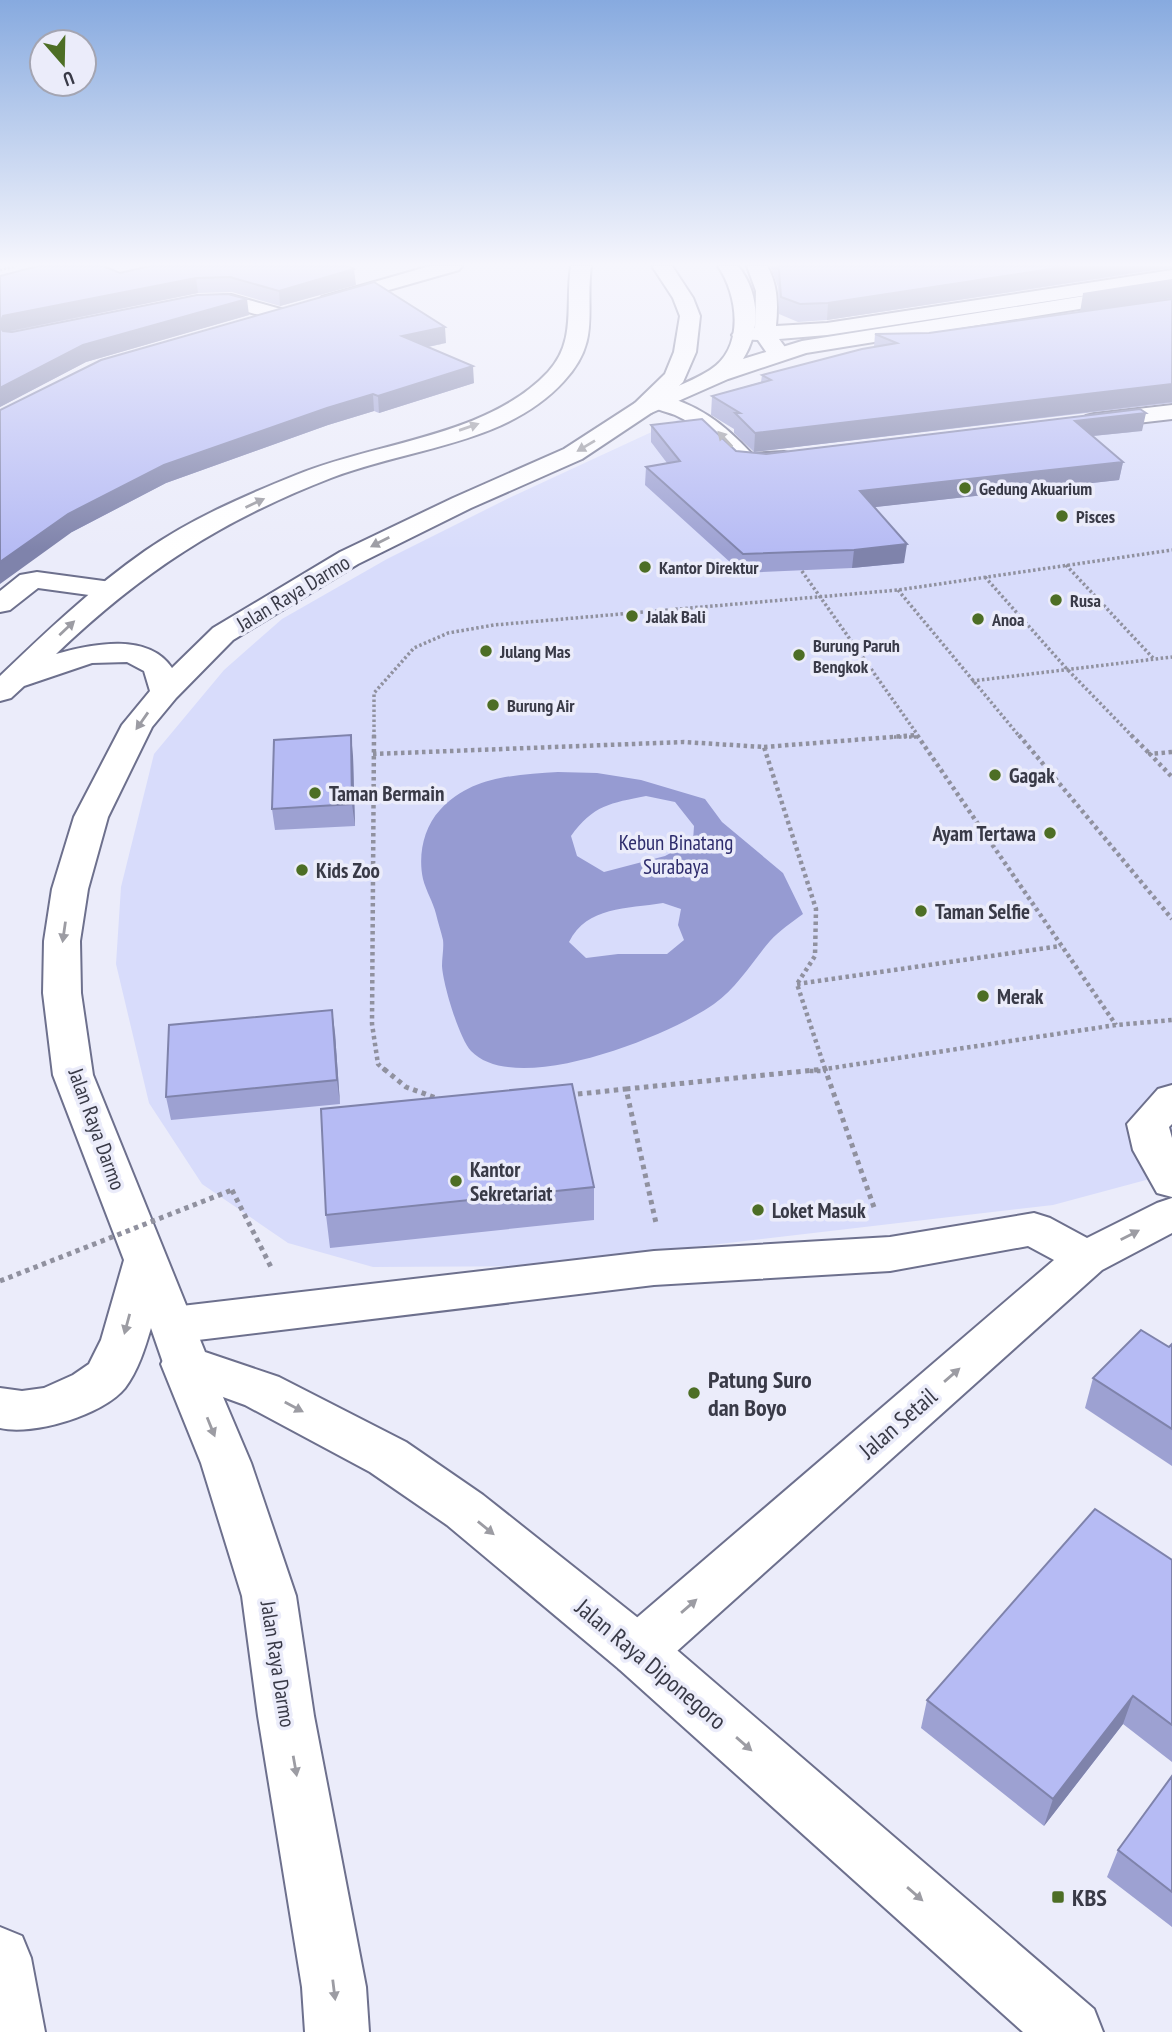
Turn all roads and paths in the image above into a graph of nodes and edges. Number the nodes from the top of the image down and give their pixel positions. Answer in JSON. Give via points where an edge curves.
{"nodes":[{"id":1,"x":566,"y":361,"type":"edge"},
{"id":2,"x":681,"y":361,"type":"edge"},
{"id":3,"x":730,"y":361,"type":"edge"},
{"id":4,"x":758,"y":361,"type":"edge"},
{"id":5,"x":720,"y":373,"type":"junction"},
{"id":6,"x":650,"y":405,"type":"junction"},
{"id":7,"x":1172,"y":412,"type":"edge"},
{"id":8,"x":1077,"y":423,"type":"edge"},
{"id":9,"x":806,"y":457,"type":"edge"},
{"id":10,"x":1172,"y":550,"type":"edge"},
{"id":11,"x":1066,"y":564,"type":"junction"},
{"id":12,"x":798,"y":565,"type":"edge"},
{"id":13,"x":985,"y":577,"type":"junction"},
{"id":14,"x":111,"y":590,"type":"junction"},
{"id":15,"x":898,"y":590,"type":"junction"},
{"id":16,"x":820,"y":598,"type":"junction"},
{"id":17,"x":0,"y":604,"type":"edge"},
{"id":18,"x":1172,"y":657,"type":"edge"},
{"id":19,"x":1154,"y":659,"type":"junction"},
{"id":20,"x":1066,"y":668,"type":"junction"},
{"id":21,"x":972,"y":681,"type":"junction"},
{"id":22,"x":0,"y":692,"type":"edge"},
{"id":23,"x":165,"y":692,"type":"junction"},
{"id":24,"x":917,"y":735,"type":"junction"},
{"id":25,"x":764,"y":747,"type":"junction"},
{"id":26,"x":1172,"y":752,"type":"edge"},
{"id":27,"x":373,"y":754,"type":"junction"},
{"id":28,"x":1150,"y":754,"type":"junction"},
{"id":29,"x":1172,"y":776,"type":"edge"},
{"id":30,"x":1172,"y":919,"type":"edge"},
{"id":31,"x":1061,"y":946,"type":"junction"},
{"id":32,"x":797,"y":984,"type":"junction"},
{"id":33,"x":1172,"y":1020,"type":"edge"},
{"id":34,"x":1116,"y":1026,"type":"junction"},
{"id":35,"x":825,"y":1069,"type":"junction"},
{"id":36,"x":626,"y":1089,"type":"junction"},
{"id":37,"x":562,"y":1096,"type":"edge"},
{"id":38,"x":1172,"y":1099,"type":"edge"},
{"id":39,"x":448,"y":1101,"type":"edge"},
{"id":40,"x":1172,"y":1182,"type":"edge"},
{"id":41,"x":1172,"y":1214,"type":"edge"},
{"id":42,"x":890,"y":1254,"type":"junction"},
{"id":43,"x":1086,"y":1258,"type":"junction"},
{"id":44,"x":147,"y":1259,"type":"junction"},
{"id":45,"x":654,"y":1268,"type":"junction"},
{"id":46,"x":261,"y":1271,"type":"dead end"},
{"id":47,"x":0,"y":1281,"type":"edge"},
{"id":48,"x":179,"y":1345,"type":"junction"},
{"id":49,"x":0,"y":1408,"type":"edge"},
{"id":50,"x":638,"y":1651,"type":"junction"},
{"id":51,"x":0,"y":1958,"type":"edge"},
{"id":52,"x":13,"y":2032,"type":"edge"},
{"id":53,"x":337,"y":2032,"type":"edge"},
{"id":54,"x":1071,"y":2032,"type":"edge"}],
"edges":[{"from":14,"to":1,"type":"main road","one_way":true,"via":[[168,548],[260,501],[334,469],[480,423],[534,398]]},
{"from":2,"to":6,"type":"main road","name":"Jalan Raya Darmo","via":[[675,377]]},
{"from":3,"to":5,"type":"main road"},
{"from":4,"to":5,"type":"main road"},
{"from":5,"to":6,"type":"main road"},
{"from":9,"to":6,"type":"main road","one_way":true,"via":[[746,461],[698,416],[684,408]]},
{"from":6,"to":23,"type":"main road","name":"Jalan Raya Darmo","one_way":true,"via":[[573,454],[404,530],[285,595],[223,634]]},
{"from":7,"to":8,"type":"main road"},
{"from":10,"to":11,"type":"path"},
{"from":11,"to":13,"type":"path"},
{"from":11,"to":19,"type":"path"},
{"from":12,"to":16,"type":"path"},
{"from":13,"to":15,"type":"path"},
{"from":13,"to":20,"type":"path"},
{"from":14,"to":17,"type":"main road","via":[[37,580]]},
{"from":22,"to":14,"type":"main road","one_way":true},
{"from":15,"to":16,"type":"path"},
{"from":15,"to":21,"type":"path"},
{"from":16,"to":24,"type":"path"},
{"from":16,"to":27,"type":"path","via":[[546,620],[448,633],[414,648],[374,693]]},
{"from":18,"to":19,"type":"path"},
{"from":19,"to":20,"type":"path"},
{"from":20,"to":21,"type":"path"},
{"from":20,"to":28,"type":"path"},
{"from":21,"to":30,"type":"path"},
{"from":22,"to":23,"type":"main road","via":[[61,662],[116,652],[142,657],[157,667]]},
{"from":23,"to":44,"type":"main road","name":"Jalan Raya Darmo","one_way":true,"via":[[138,725],[91,817],[70,889],[62,941],[62,993],[73,1075]]},
{"from":24,"to":25,"type":"path"},
{"from":24,"to":31,"type":"path"},
{"from":25,"to":27,"type":"path","via":[[684,742]]},
{"from":25,"to":32,"type":"path","via":[[816,909],[816,956]]},
{"from":26,"to":28,"type":"path"},
{"from":27,"to":39,"type":"path","via":[[372,1024],[378,1064],[406,1087]]},
{"from":28,"to":29,"type":"path"},
{"from":31,"to":32,"type":"path"},
{"from":31,"to":34,"type":"path"},
{"from":32,"to":35,"type":"path"},
{"from":33,"to":34,"type":"path"},
{"from":34,"to":35,"type":"path"},
{"from":35,"to":36,"type":"path"},
{"from":35,"to":42,"type":"path"},
{"from":36,"to":37,"type":"path"},
{"from":36,"to":45,"type":"path","via":[[656,1220]]},
{"from":38,"to":40,"type":"main road","via":[[1148,1124],[1154,1150]]},
{"from":43,"to":41,"type":"main road","name":"Jalan Setail","one_way":true},
{"from":42,"to":43,"type":"main road","via":[[1034,1229]]},
{"from":42,"to":45,"type":"main road"},
{"from":50,"to":43,"type":"main road","name":"Jalan Setail","one_way":true},
{"from":44,"to":48,"type":"main road","name":"Jalan Raya Darmo"},
{"from":44,"to":49,"type":"main road","one_way":true,"via":[[108,1376],[80,1394],[48,1406],[15,1412]]},
{"from":45,"to":48,"type":"main road"},
{"from":46,"to":47,"type":"path","bridge":true,"via":[[272,1266],[232,1190]]},
{"from":48,"to":50,"type":"main road","name":"Jalan Raya Diponegoro","one_way":true,"via":[[388,1457],[465,1510]]},
{"from":48,"to":53,"type":"main road","name":"Jalan Raya Darmo","one_way":true,"via":[[226,1463],[268,1596],[334,1987]]},
{"from":50,"to":54,"type":"main road","name":"Jalan Raya Diponegoro","one_way":true},
{"from":51,"to":52,"type":"main road"}]}
